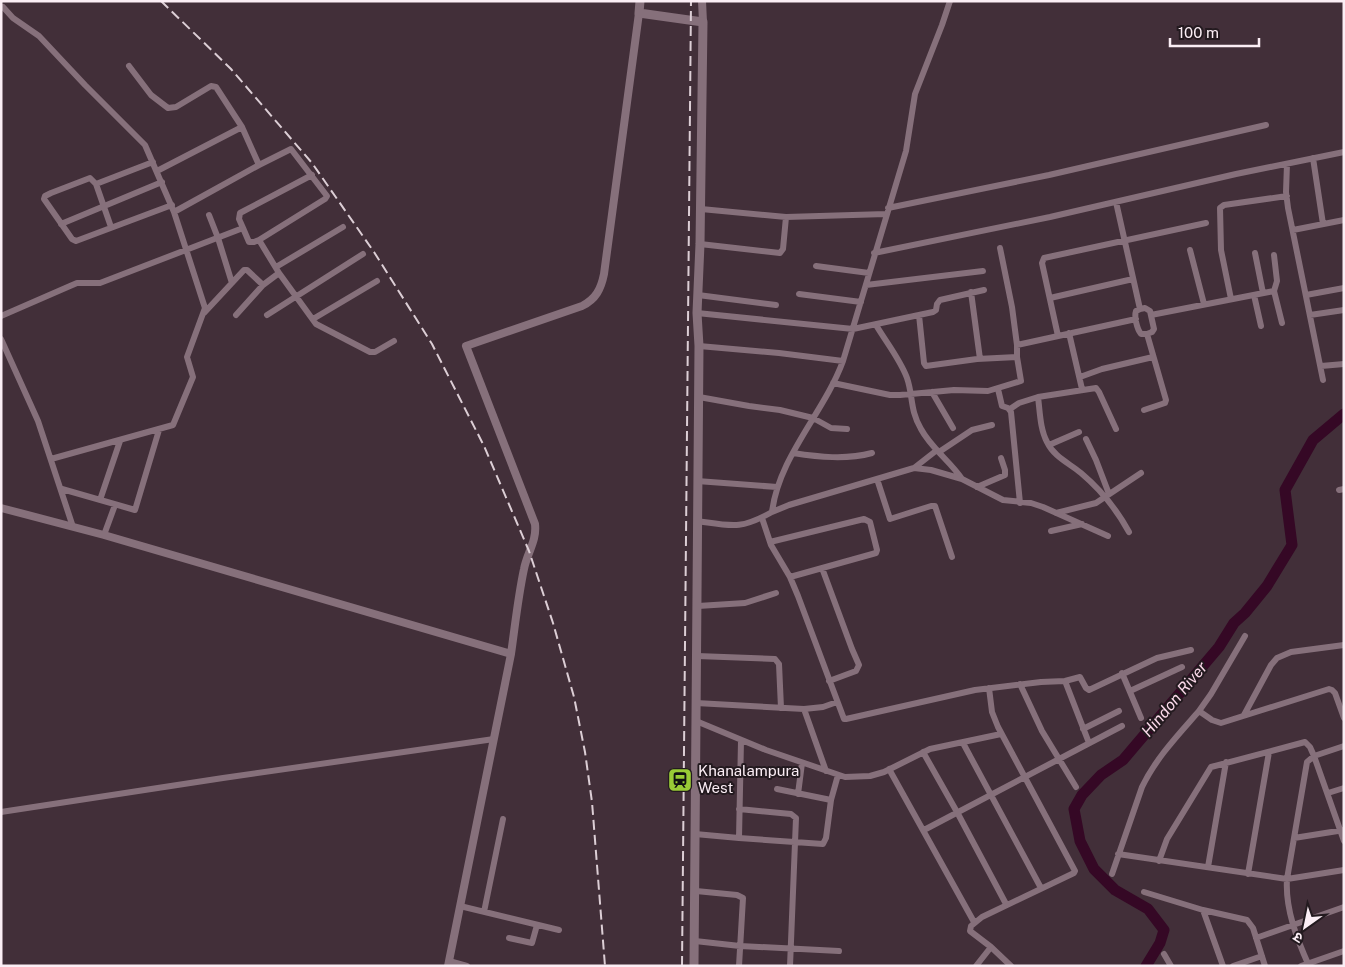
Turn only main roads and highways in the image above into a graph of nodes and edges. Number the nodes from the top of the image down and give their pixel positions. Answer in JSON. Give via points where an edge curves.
{"nodes":[{"id":1,"x":640,"y":1,"type":"edge"},
{"id":2,"x":694,"y":966,"type":"edge"}],
"edges":[{"from":1,"to":2,"type":"main road","via":[[639,13],[703,22],[697,313]]}]}
